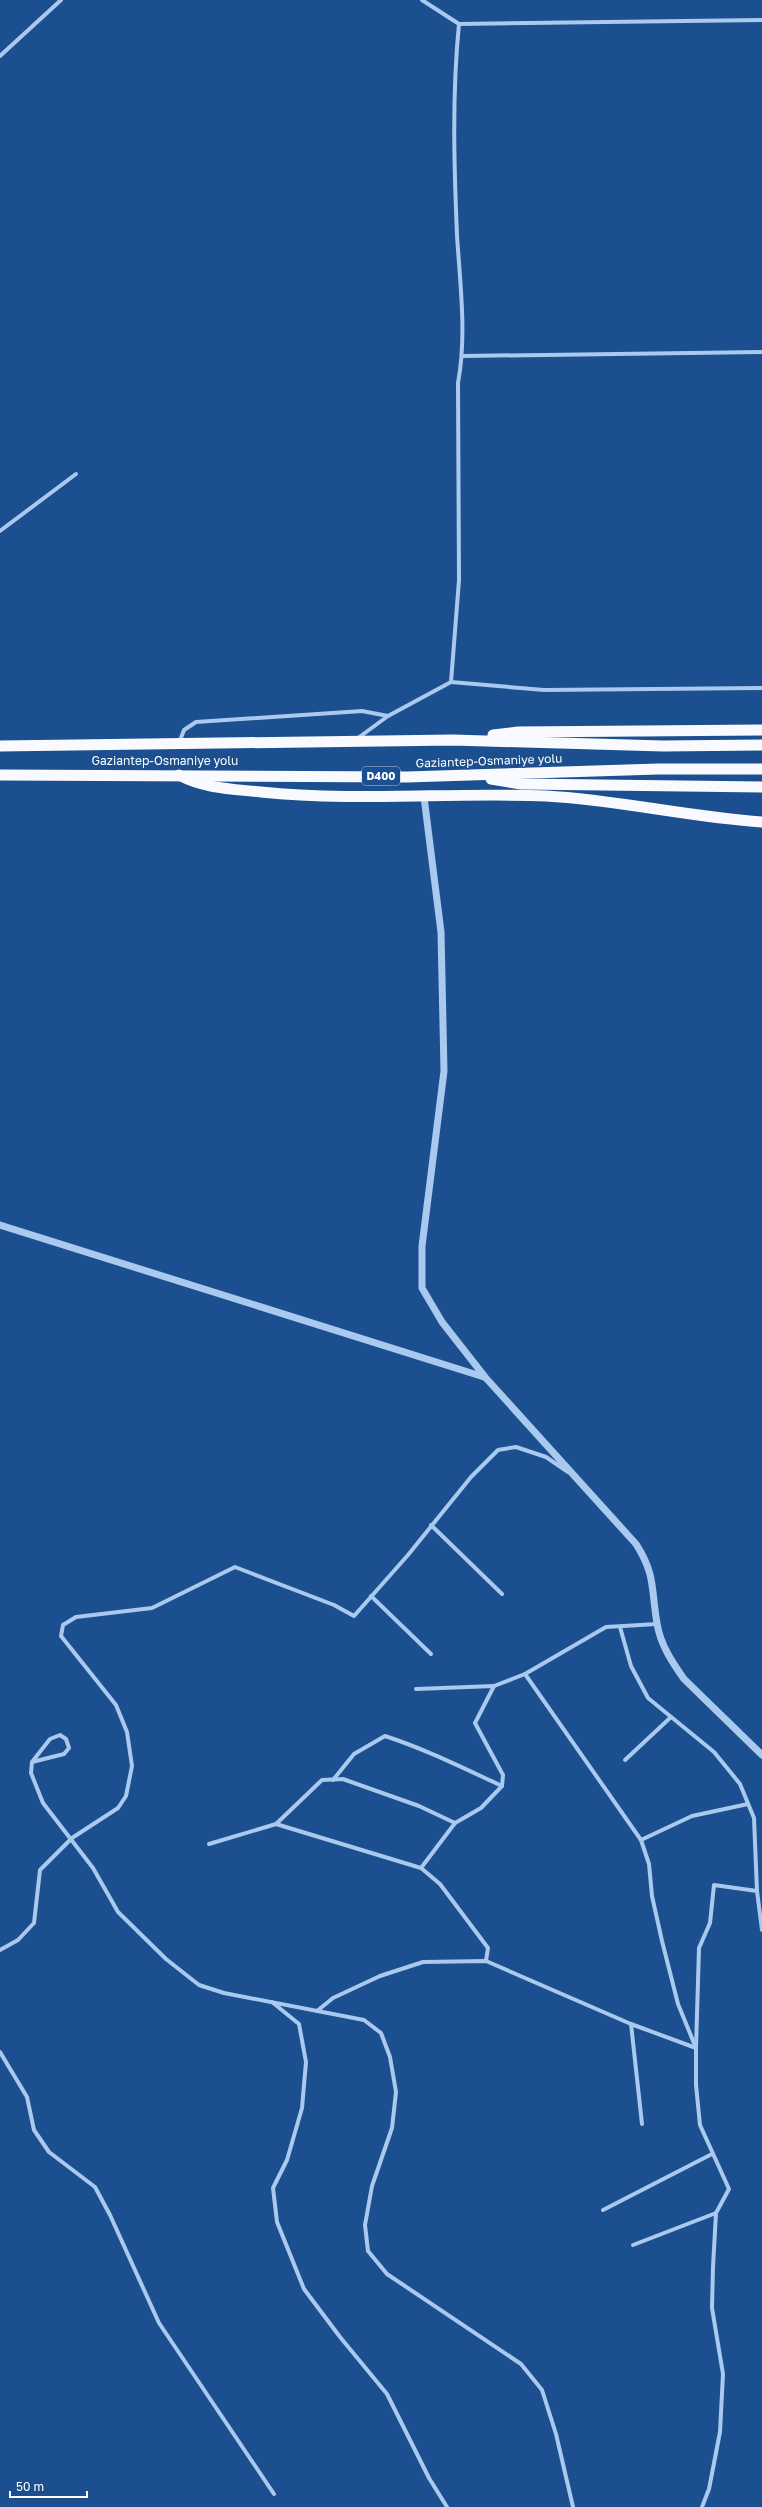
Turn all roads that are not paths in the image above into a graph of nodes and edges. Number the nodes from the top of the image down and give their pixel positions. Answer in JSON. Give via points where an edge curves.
{"nodes":[{"id":1,"x":61,"y":0,"type":"edge"},
{"id":2,"x":422,"y":0,"type":"edge"},
{"id":3,"x":762,"y":20,"type":"edge"},
{"id":4,"x":459,"y":24,"type":"junction"},
{"id":5,"x":0,"y":56,"type":"edge"},
{"id":6,"x":762,"y":352,"type":"edge"},
{"id":7,"x":463,"y":356,"type":"junction"},
{"id":8,"x":76,"y":474,"type":"dead end"},
{"id":9,"x":0,"y":531,"type":"edge"},
{"id":10,"x":451,"y":682,"type":"junction"},
{"id":11,"x":762,"y":688,"type":"edge"},
{"id":12,"x":388,"y":716,"type":"junction"},
{"id":13,"x":762,"y":730,"type":"edge"},
{"id":14,"x":354,"y":740,"type":"junction"},
{"id":15,"x":453,"y":740,"type":"junction"},
{"id":16,"x":179,"y":744,"type":"junction"},
{"id":17,"x":762,"y":745,"type":"edge"},
{"id":18,"x":0,"y":746,"type":"edge"},
{"id":19,"x":762,"y":769,"type":"edge"},
{"id":20,"x":177,"y":774,"type":"junction"},
{"id":21,"x":462,"y":774,"type":"junction"},
{"id":22,"x":0,"y":775,"type":"edge"},
{"id":23,"x":762,"y":787,"type":"edge"},
{"id":24,"x":424,"y":797,"type":"junction"},
{"id":25,"x":762,"y":822,"type":"edge"},
{"id":26,"x":0,"y":1225,"type":"edge"},
{"id":27,"x":485,"y":1377,"type":"junction"},
{"id":28,"x":577,"y":1478,"type":"junction"},
{"id":29,"x":431,"y":1525,"type":"junction"},
{"id":30,"x":502,"y":1594,"type":"dead end"},
{"id":31,"x":371,"y":1596,"type":"junction"},
{"id":32,"x":657,"y":1624,"type":"junction"},
{"id":33,"x":620,"y":1627,"type":"junction"},
{"id":34,"x":431,"y":1654,"type":"dead end"},
{"id":35,"x":525,"y":1674,"type":"junction"},
{"id":36,"x":494,"y":1686,"type":"junction"},
{"id":37,"x":416,"y":1689,"type":"dead end"},
{"id":38,"x":670,"y":1718,"type":"junction"},
{"id":39,"x":762,"y":1755,"type":"edge"},
{"id":40,"x":625,"y":1760,"type":"dead end"},
{"id":41,"x":32,"y":1762,"type":"junction"},
{"id":42,"x":334,"y":1780,"type":"junction"},
{"id":43,"x":502,"y":1786,"type":"junction"},
{"id":44,"x":748,"y":1804,"type":"junction"},
{"id":45,"x":454,"y":1823,"type":"junction"},
{"id":46,"x":276,"y":1824,"type":"junction"},
{"id":47,"x":72,"y":1838,"type":"junction"},
{"id":48,"x":641,"y":1840,"type":"junction"},
{"id":49,"x":209,"y":1844,"type":"dead end"},
{"id":50,"x":421,"y":1868,"type":"junction"},
{"id":51,"x":757,"y":1890,"type":"junction"},
{"id":52,"x":762,"y":1930,"type":"edge"},
{"id":53,"x":0,"y":1950,"type":"edge"},
{"id":54,"x":486,"y":1961,"type":"junction"},
{"id":55,"x":272,"y":2001,"type":"junction"},
{"id":56,"x":317,"y":2011,"type":"junction"},
{"id":57,"x":631,"y":2024,"type":"junction"},
{"id":58,"x":696,"y":2048,"type":"junction"},
{"id":59,"x":0,"y":2052,"type":"edge"},
{"id":60,"x":642,"y":2124,"type":"dead end"},
{"id":61,"x":712,"y":2154,"type":"junction"},
{"id":62,"x":603,"y":2210,"type":"dead end"},
{"id":63,"x":716,"y":2213,"type":"junction"},
{"id":64,"x":632,"y":2245,"type":"dead end"},
{"id":65,"x":274,"y":2494,"type":"dead end"},
{"id":66,"x":447,"y":2507,"type":"edge"},
{"id":67,"x":573,"y":2507,"type":"edge"},
{"id":68,"x":702,"y":2507,"type":"edge"}],
"edges":[{"from":1,"to":5,"type":"street"},
{"from":2,"to":4,"type":"street"},
{"from":3,"to":4,"type":"street"},
{"from":4,"to":7,"type":"street","via":[[454,73],[455,193]]},
{"from":6,"to":7,"type":"street"},
{"from":7,"to":10,"type":"street","via":[[458,383],[459,580]]},
{"from":8,"to":9,"type":"street"},
{"from":10,"to":11,"type":"street","via":[[544,690]]},
{"from":10,"to":12,"type":"street"},
{"from":12,"to":14,"type":"street"},
{"from":12,"to":16,"type":"street","via":[[362,711],[196,722],[184,730]]},
{"from":13,"to":15,"type":"highway","via":[[518,732]]},
{"from":14,"to":15,"type":"highway","name":"Gaziantep-Osmaniye yolu"},
{"from":14,"to":16,"type":"highway","name":"Gaziantep-Osmaniye yolu"},
{"from":15,"to":17,"type":"highway","name":"Gaziantep-Osmaniye yolu","via":[[663,746]]},
{"from":16,"to":18,"type":"highway","name":"Gaziantep-Osmaniye yolu"},
{"from":19,"to":21,"type":"highway","name":"Gaziantep-Osmaniye yolu","number":"D400"},
{"from":20,"to":21,"type":"highway","name":"Gaziantep-Osmaniye yolu","number":"D400","via":[[407,777]]},
{"from":20,"to":22,"type":"highway","name":"Gaziantep-Osmaniye yolu","number":"D400"},
{"from":20,"to":24,"type":"highway","via":[[197,784],[218,788],[307,797]]},
{"from":21,"to":23,"type":"highway","number":"D400","via":[[522,784]]},
{"from":24,"to":25,"type":"highway","via":[[521,796],[583,799],[730,820]]},
{"from":24,"to":27,"type":"street","via":[[441,932],[444,1071],[422,1246],[422,1288],[442,1322]]},
{"from":26,"to":27,"type":"street"},
{"from":27,"to":28,"type":"street"},
{"from":28,"to":29,"type":"street","via":[[546,1457],[516,1447],[498,1450],[471,1477]]},
{"from":28,"to":32,"type":"street","via":[[636,1544],[647,1560],[653,1582]]},
{"from":29,"to":30,"type":"street"},
{"from":29,"to":31,"type":"street"},
{"from":31,"to":34,"type":"street"},
{"from":31,"to":47,"type":"street","via":[[354,1616],[334,1605],[235,1567],[152,1608],[76,1617],[63,1625],[61,1636],[116,1705],[127,1732],[132,1766],[126,1796],[118,1808]]},
{"from":32,"to":33,"type":"street"},
{"from":32,"to":39,"type":"street","via":[[662,1643],[684,1679]]},
{"from":33,"to":35,"type":"street","via":[[606,1627]]},
{"from":33,"to":38,"type":"street","via":[[631,1666],[648,1698]]},
{"from":35,"to":36,"type":"street"},
{"from":35,"to":48,"type":"street"},
{"from":36,"to":37,"type":"street"},
{"from":36,"to":43,"type":"street","via":[[475,1723],[503,1774]]},
{"from":38,"to":40,"type":"street"},
{"from":38,"to":44,"type":"street","via":[[714,1752],[740,1784]]},
{"from":41,"to":41,"type":"street","via":[[50,1739],[60,1735],[66,1739],[69,1748],[64,1754]]},
{"from":41,"to":47,"type":"street","via":[[31,1773],[43,1803]]},
{"from":42,"to":43,"type":"street","via":[[354,1754],[385,1736],[408,1746],[424,1749]]},
{"from":42,"to":45,"type":"street","via":[[343,1779],[419,1806]]},
{"from":42,"to":46,"type":"street","via":[[322,1780]]},
{"from":43,"to":45,"type":"street","via":[[481,1808]]},
{"from":44,"to":48,"type":"street","via":[[692,1816]]},
{"from":44,"to":51,"type":"street","via":[[754,1818]]},
{"from":45,"to":50,"type":"street"},
{"from":46,"to":49,"type":"street"},
{"from":46,"to":50,"type":"street"},
{"from":47,"to":53,"type":"street","via":[[40,1870],[34,1923],[18,1940]]},
{"from":47,"to":55,"type":"street","via":[[118,1912],[166,1959],[199,1985],[224,1993]]},
{"from":48,"to":58,"type":"street","via":[[649,1864],[654,1903],[678,2004]]},
{"from":50,"to":54,"type":"street","via":[[440,1884],[488,1948]]},
{"from":51,"to":52,"type":"street"},
{"from":51,"to":58,"type":"street","via":[[714,1884],[710,1923],[699,1948]]},
{"from":54,"to":56,"type":"street","via":[[423,1962],[380,1976],[333,1998]]},
{"from":54,"to":57,"type":"street"},
{"from":55,"to":56,"type":"street"},
{"from":55,"to":66,"type":"street","via":[[299,2024],[306,2062],[302,2108],[287,2160],[273,2188],[277,2222],[304,2289],[387,2394],[429,2478]]},
{"from":56,"to":67,"type":"street","via":[[364,2020],[381,2033],[390,2057],[396,2092],[392,2128],[372,2186],[366,2219],[368,2251],[387,2274],[522,2364],[542,2390],[556,2434]]},
{"from":57,"to":58,"type":"street"},
{"from":57,"to":60,"type":"street"},
{"from":58,"to":61,"type":"street","via":[[700,2124]]},
{"from":59,"to":65,"type":"street","via":[[27,2097],[34,2130],[49,2152],[95,2187],[110,2214],[159,2323]]},
{"from":61,"to":62,"type":"street"},
{"from":61,"to":63,"type":"street","via":[[729,2189]]},
{"from":63,"to":64,"type":"street"},
{"from":63,"to":68,"type":"street","via":[[712,2308],[723,2374],[720,2432],[709,2489]]}]}
